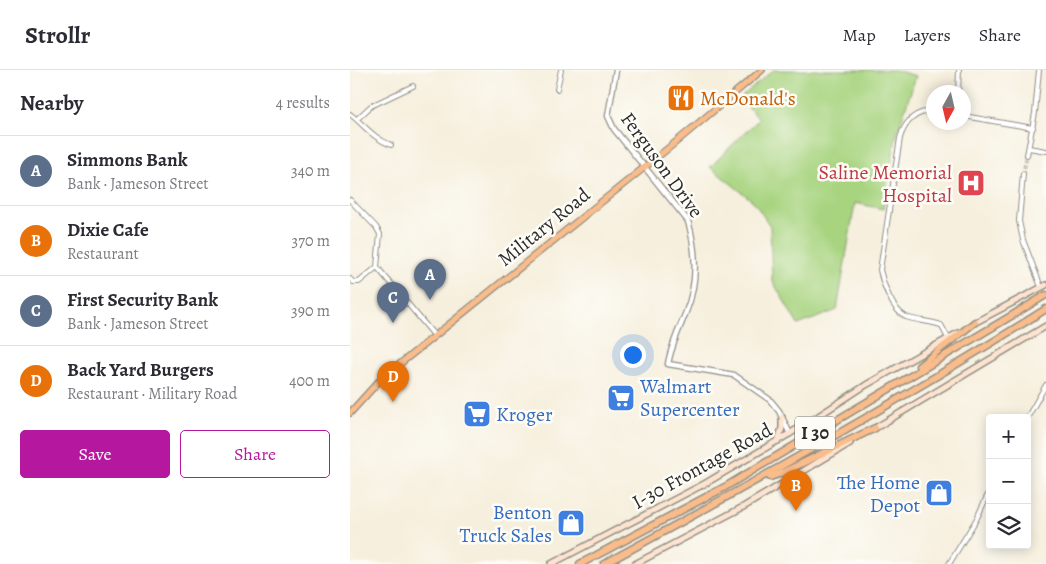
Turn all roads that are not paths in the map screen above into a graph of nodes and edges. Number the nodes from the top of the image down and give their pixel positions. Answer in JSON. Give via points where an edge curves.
{"nodes":[{"id":1,"x":561,"y":70,"type":"edge"},
{"id":2,"x":616,"y":70,"type":"edge"},
{"id":3,"x":752,"y":70,"type":"edge"},
{"id":4,"x":762,"y":70,"type":"edge"},
{"id":5,"x":959,"y":70,"type":"edge"},
{"id":6,"x":1039,"y":70,"type":"edge"},
{"id":7,"x":750,"y":79,"type":"junction"},
{"id":8,"x":958,"y":85,"type":"edge"},
{"id":9,"x":413,"y":86,"type":"dead end"},
{"id":10,"x":557,"y":89,"type":"dead end"},
{"id":11,"x":926,"y":111,"type":"edge"},
{"id":12,"x":350,"y":114,"type":"edge"},
{"id":13,"x":971,"y":117,"type":"edge"},
{"id":14,"x":357,"y":119,"type":"junction"},
{"id":15,"x":1033,"y":128,"type":"junction"},
{"id":16,"x":391,"y":145,"type":"dead end"},
{"id":17,"x":1028,"y":148,"type":"junction"},
{"id":18,"x":1046,"y":151,"type":"edge"},
{"id":19,"x":1027,"y":155,"type":"tunnel mouth"},
{"id":20,"x":646,"y":167,"type":"junction"},
{"id":21,"x":1023,"y":174,"type":"tunnel mouth"},
{"id":22,"x":350,"y":200,"type":"edge"},
{"id":23,"x":376,"y":267,"type":"junction"},
{"id":24,"x":350,"y":279,"type":"edge"},
{"id":25,"x":1044,"y":286,"type":"edge"},
{"id":26,"x":1046,"y":295,"type":"edge"},
{"id":27,"x":1046,"y":309,"type":"edge"},
{"id":28,"x":975,"y":322,"type":"junction"},
{"id":29,"x":1046,"y":326,"type":"edge"},
{"id":30,"x":434,"y":335,"type":"junction"},
{"id":31,"x":948,"y":338,"type":"junction"},
{"id":32,"x":900,"y":382,"type":"junction"},
{"id":33,"x":1046,"y":385,"type":"edge"},
{"id":34,"x":350,"y":413,"type":"edge"},
{"id":35,"x":1029,"y":414,"type":"edge"},
{"id":36,"x":782,"y":417,"type":"junction"},
{"id":37,"x":875,"y":428,"type":"junction"},
{"id":38,"x":790,"y":434,"type":"junction"},
{"id":39,"x":778,"y":440,"type":"junction"},
{"id":40,"x":760,"y":480,"type":"junction"},
{"id":41,"x":986,"y":499,"type":"edge"},
{"id":42,"x":551,"y":564,"type":"edge"},
{"id":43,"x":580,"y":564,"type":"edge"},
{"id":44,"x":604,"y":564,"type":"edge"},
{"id":45,"x":635,"y":564,"type":"edge"},
{"id":46,"x":948,"y":564,"type":"edge"}],
"edges":[{"from":1,"to":10,"type":"street"},
{"from":2,"to":20,"type":"street","name":"Ferguson Drive","via":[[608,116],[614,129]]},
{"from":3,"to":7,"type":"main road"},
{"from":4,"to":7,"type":"main road","name":"Military Road"},
{"from":5,"to":8,"type":"street"},
{"from":6,"to":15,"type":"street"},
{"from":7,"to":20,"type":"main road","name":"Military Road"},
{"from":9,"to":14,"type":"street","via":[[371,106]]},
{"from":11,"to":31,"type":"street","via":[[908,120],[900,138],[880,270],[884,286],[900,313],[941,325]]},
{"from":12,"to":14,"type":"street"},
{"from":13,"to":15,"type":"street"},
{"from":14,"to":16,"type":"street","via":[[370,134]]},
{"from":15,"to":17,"type":"street"},
{"from":17,"to":18,"type":"street"},
{"from":17,"to":19,"type":"street"},
{"from":20,"to":30,"type":"main road","name":"Military Road"},
{"from":20,"to":36,"type":"street","name":"Ferguson Drive","via":[[688,221],[694,250],[694,284],[668,364],[734,375],[770,400]]},
{"from":21,"to":25,"type":"street","via":[[1019,221],[1023,240]]},
{"from":22,"to":23,"type":"street","via":[[380,234]]},
{"from":23,"to":24,"type":"street","via":[[359,282]]},
{"from":23,"to":30,"type":"street"},
{"from":25,"to":28,"type":"main road","name":"I-30 Frontage Road"},
{"from":26,"to":32,"type":"highway","number":"I 30"},
{"from":27,"to":40,"type":"highway","number":"I 30"},
{"from":28,"to":31,"type":"main road","name":"I-30 Frontage Road"},
{"from":28,"to":32,"type":"highway"},
{"from":29,"to":37,"type":"main road"},
{"from":30,"to":34,"type":"main road","name":"Military Road","via":[[379,381]]},
{"from":31,"to":38,"type":"main road","name":"I-30 Frontage Road"},
{"from":32,"to":43,"type":"highway","number":"I 30","via":[[725,487]]},
{"from":33,"to":35,"type":"street"},
{"from":36,"to":38,"type":"street","name":"Ferguson Drive"},
{"from":36,"to":39,"type":"main road"},
{"from":37,"to":40,"type":"highway","via":[[782,473]]},
{"from":37,"to":45,"type":"main road","via":[[745,506]]},
{"from":38,"to":39,"type":"main road","name":"I-30 Frontage Road"},
{"from":39,"to":42,"type":"main road","name":"I-30 Frontage Road"},
{"from":40,"to":44,"type":"highway","number":"I 30"},
{"from":41,"to":46,"type":"street"}]}
